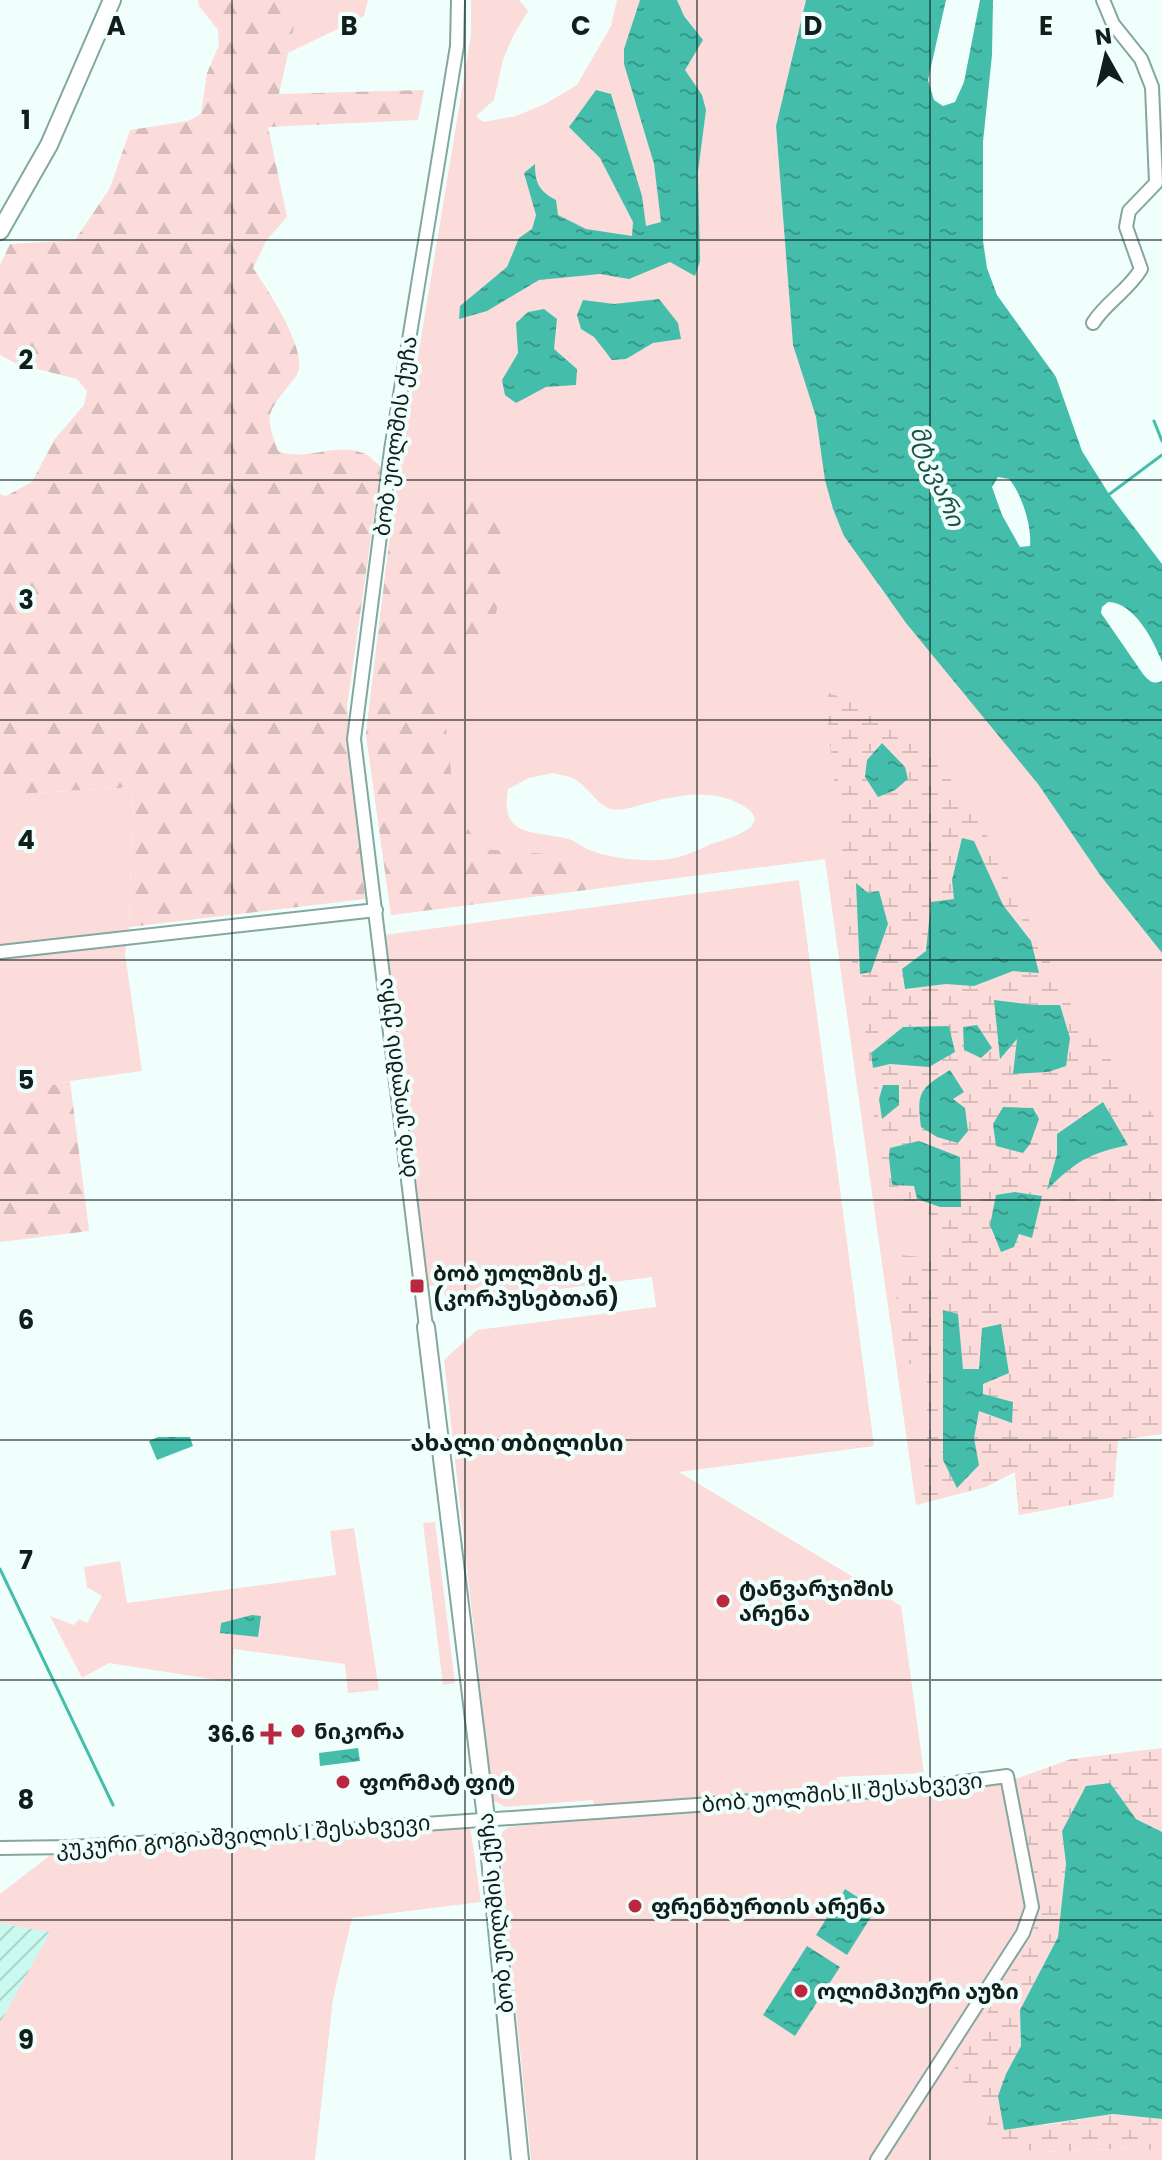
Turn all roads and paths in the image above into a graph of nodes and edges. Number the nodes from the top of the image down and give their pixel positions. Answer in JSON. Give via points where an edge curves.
{"nodes":[{"id":1,"x":112,"y":0,"type":"edge"},
{"id":2,"x":458,"y":0,"type":"edge"},
{"id":3,"x":1103,"y":0,"type":"edge"},
{"id":4,"x":7,"y":203,"type":"edge"},
{"id":5,"x":0,"y":231,"type":"edge"},
{"id":6,"x":1093,"y":323,"type":"dead end"},
{"id":7,"x":376,"y":910,"type":"junction"},
{"id":8,"x":0,"y":952,"type":"edge"},
{"id":9,"x":426,"y":1327,"type":"joint"},
{"id":10,"x":486,"y":1818,"type":"junction"},
{"id":11,"x":0,"y":1848,"type":"edge"},
{"id":12,"x":520,"y":2160,"type":"edge"},
{"id":13,"x":877,"y":2160,"type":"edge"}],
"edges":[{"from":1,"to":4,"type":"street","via":[[49,145]]},
{"from":2,"to":7,"type":"street","name":"ბობ უოლშის ქუჩა","via":[[457,46],[391,450],[354,739]]},
{"from":3,"to":6,"type":"street","via":[[1113,24],[1141,59],[1152,87],[1156,183],[1129,211],[1126,227],[1141,269]]},
{"from":4,"to":5,"type":"street"},
{"from":7,"to":8,"type":"street"},
{"from":7,"to":9,"type":"street","name":"ბობ უოლშის ქუჩა"},
{"from":9,"to":10,"type":"street","name":"ბობ უოლშის ქუჩა"},
{"from":10,"to":11,"type":"street","name":"კუკური გოგიაშვილის I შესახვევი"},
{"from":10,"to":12,"type":"street","name":"ბობ უოლშის ქუჩა"},
{"from":10,"to":13,"type":"street","name":"ბობ უოლშის II შესახვევი","via":[[792,1798],[1007,1776],[1032,1907],[1023,1933]]}]}
